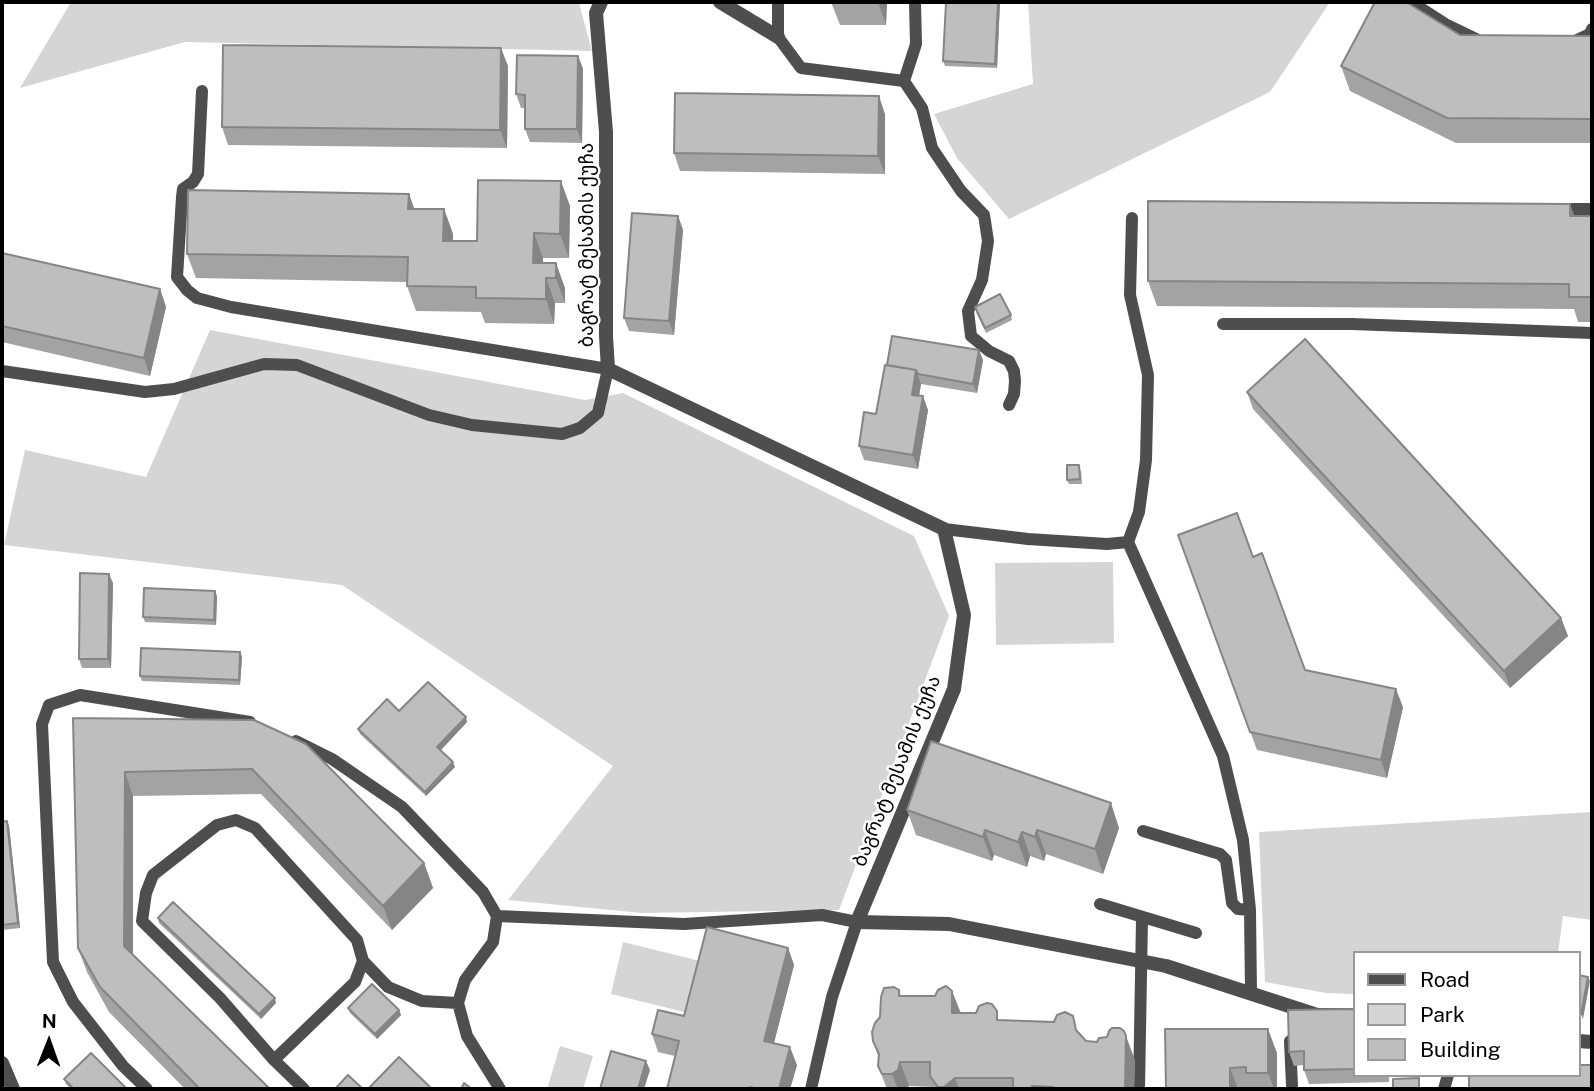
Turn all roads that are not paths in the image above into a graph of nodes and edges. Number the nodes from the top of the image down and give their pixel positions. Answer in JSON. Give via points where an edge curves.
{"nodes":[{"id":1,"x":601,"y":2,"type":"edge"},
{"id":2,"x":720,"y":2,"type":"edge"},
{"id":3,"x":778,"y":2,"type":"edge"},
{"id":4,"x":915,"y":2,"type":"edge"},
{"id":5,"x":1410,"y":2,"type":"edge"},
{"id":6,"x":1592,"y":29,"type":"edge"},
{"id":7,"x":778,"y":37,"type":"junction"},
{"id":8,"x":1555,"y":45,"type":"edge"},
{"id":9,"x":1493,"y":48,"type":"edge"},
{"id":10,"x":904,"y":81,"type":"junction"},
{"id":11,"x":202,"y":91,"type":"dead end"},
{"id":12,"x":1539,"y":209,"type":"edge"},
{"id":13,"x":1592,"y":209,"type":"edge"},
{"id":14,"x":1132,"y":218,"type":"dead end"},
{"id":15,"x":1223,"y":324,"type":"dead end"},
{"id":16,"x":1592,"y":333,"type":"edge"},
{"id":17,"x":608,"y":369,"type":"junction"},
{"id":18,"x":2,"y":371,"type":"edge"},
{"id":19,"x":1009,"y":405,"type":"dead end"},
{"id":20,"x":944,"y":529,"type":"junction"},
{"id":21,"x":1128,"y":542,"type":"junction"},
{"id":22,"x":262,"y":724,"type":"edge"},
{"id":23,"x":286,"y":736,"type":"edge"},
{"id":24,"x":1143,"y":831,"type":"dead end"},
{"id":25,"x":1100,"y":904,"type":"dead end"},
{"id":26,"x":1250,"y":910,"type":"junction"},
{"id":27,"x":496,"y":916,"type":"junction"},
{"id":28,"x":1142,"y":918,"type":"junction"},
{"id":29,"x":857,"y":922,"type":"junction"},
{"id":30,"x":1196,"y":933,"type":"dead end"},
{"id":31,"x":363,"y":961,"type":"junction"},
{"id":32,"x":1141,"y":962,"type":"junction"},
{"id":33,"x":1251,"y":992,"type":"junction"},
{"id":34,"x":458,"y":1003,"type":"junction"},
{"id":35,"x":1352,"y":1015,"type":"edge"},
{"id":36,"x":1289,"y":1019,"type":"junction"},
{"id":37,"x":274,"y":1060,"type":"junction"},
{"id":38,"x":2,"y":1063,"type":"edge"},
{"id":39,"x":1292,"y":1086,"type":"dead end"},
{"id":40,"x":13,"y":1089,"type":"edge"},
{"id":41,"x":147,"y":1089,"type":"edge"},
{"id":42,"x":304,"y":1089,"type":"edge"},
{"id":43,"x":500,"y":1089,"type":"edge"},
{"id":44,"x":811,"y":1089,"type":"edge"},
{"id":45,"x":1139,"y":1089,"type":"edge"}],
"edges":[{"from":1,"to":17,"type":"street","name":"ბაგრატ მესამის ქუჩა","via":[[596,13],[606,132]]},
{"from":2,"to":7,"type":"street"},
{"from":3,"to":7,"type":"lane"},
{"from":4,"to":10,"type":"lane","via":[[916,44]]},
{"from":5,"to":9,"type":"lane"},
{"from":6,"to":8,"type":"lane","via":[[1568,45]]},
{"from":7,"to":10,"type":"lane","via":[[801,68]]},
{"from":10,"to":19,"type":"lane","via":[[922,108],[932,148],[984,215],[988,241],[982,280],[968,311],[971,336],[1009,361],[1015,381]]},
{"from":11,"to":17,"type":"lane","via":[[198,174],[183,189],[189,197],[177,277],[197,298]]},
{"from":12,"to":13,"type":"lane"},
{"from":14,"to":21,"type":"lane","via":[[1130,295],[1147,375],[1146,460],[1139,512]]},
{"from":15,"to":16,"type":"lane"},
{"from":17,"to":18,"type":"lane","via":[[598,412],[580,428],[562,434],[472,425],[429,415],[297,365],[264,364],[174,389],[145,392]]},
{"from":17,"to":20,"type":"street","name":"ბაგრატ მესამის ქუჩა"},
{"from":20,"to":21,"type":"lane","via":[[1041,540]]},
{"from":20,"to":29,"type":"street","name":"ბაგრატ მესამის ქუჩა","via":[[964,615],[954,689]]},
{"from":21,"to":26,"type":"lane","via":[[1223,756],[1243,840]]},
{"from":22,"to":41,"type":"lane","via":[[80,695],[49,705],[42,724],[53,962],[74,1002],[123,1066]]},
{"from":23,"to":27,"type":"lane","via":[[332,759],[402,807],[483,892]]},
{"from":24,"to":26,"type":"lane","via":[[1220,854],[1226,860],[1232,903]]},
{"from":25,"to":28,"type":"lane"},
{"from":26,"to":33,"type":"lane"},
{"from":27,"to":29,"type":"lane","via":[[684,924],[822,915]]},
{"from":27,"to":34,"type":"lane","via":[[494,942],[465,980]]},
{"from":28,"to":30,"type":"lane"},
{"from":28,"to":32,"type":"lane"},
{"from":29,"to":32,"type":"street","via":[[949,924]]},
{"from":29,"to":44,"type":"lane","via":[[832,997]]},
{"from":31,"to":34,"type":"lane","via":[[388,987],[422,1001]]},
{"from":31,"to":37,"type":"lane","via":[[355,982]]},
{"from":31,"to":37,"type":"lane","via":[[357,940],[256,828],[236,821],[216,825],[153,875],[142,921],[220,998]]},
{"from":32,"to":33,"type":"street"},
{"from":32,"to":45,"type":"lane"},
{"from":33,"to":36,"type":"street"},
{"from":34,"to":43,"type":"lane","via":[[467,1036]]},
{"from":35,"to":36,"type":"street"},
{"from":36,"to":39,"type":"lane"},
{"from":37,"to":42,"type":"lane"},
{"from":38,"to":40,"type":"street"}]}
